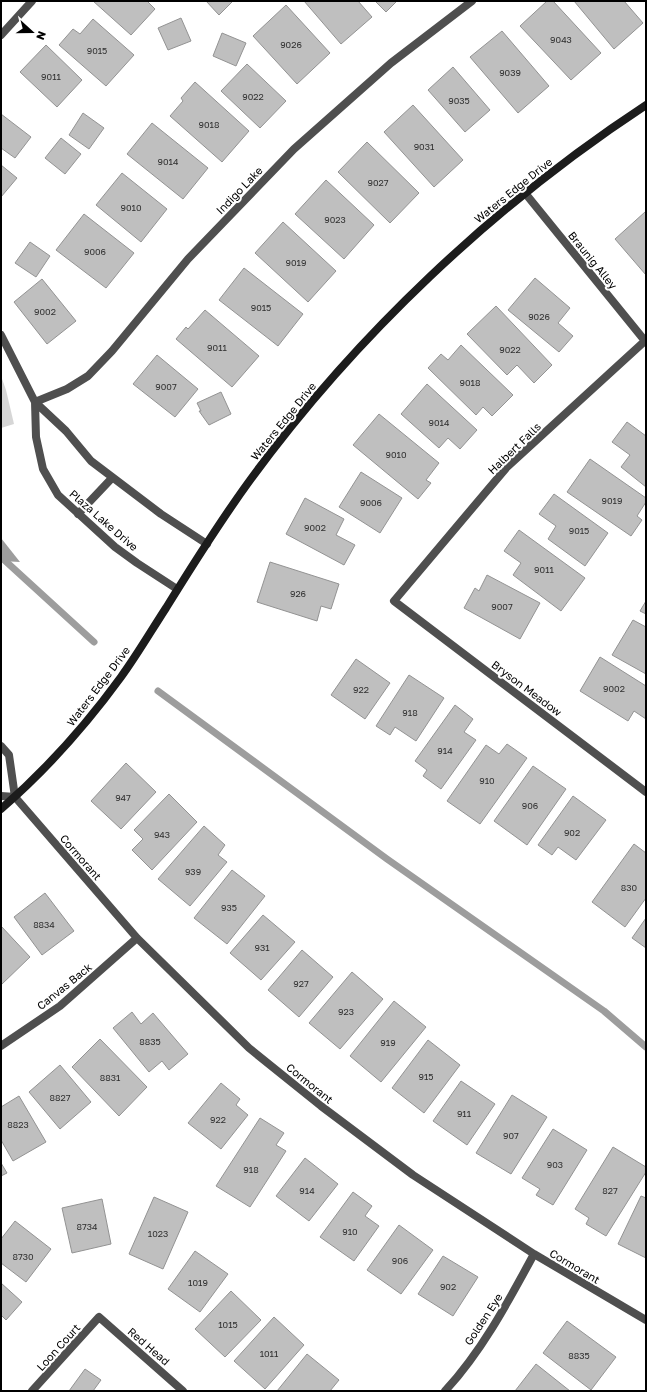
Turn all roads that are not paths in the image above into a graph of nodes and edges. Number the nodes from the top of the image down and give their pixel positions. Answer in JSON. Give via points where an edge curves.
{"nodes":[{"id":1,"x":32,"y":1,"type":"edge"},
{"id":2,"x":472,"y":1,"type":"edge"},
{"id":3,"x":1,"y":34,"type":"edge"},
{"id":4,"x":646,"y":105,"type":"edge"},
{"id":5,"x":525,"y":193,"type":"junction"},
{"id":6,"x":1,"y":335,"type":"edge"},
{"id":7,"x":646,"y":341,"type":"edge"},
{"id":8,"x":35,"y":402,"type":"junction"},
{"id":9,"x":112,"y":478,"type":"junction"},
{"id":10,"x":78,"y":514,"type":"junction"},
{"id":11,"x":207,"y":544,"type":"junction"},
{"id":12,"x":177,"y":589,"type":"junction"},
{"id":13,"x":394,"y":601,"type":"joint"},
{"id":14,"x":1,"y":746,"type":"edge"},
{"id":15,"x":646,"y":792,"type":"edge"},
{"id":16,"x":1,"y":796,"type":"edge"},
{"id":17,"x":15,"y":797,"type":"junction"},
{"id":18,"x":1,"y":809,"type":"edge"},
{"id":19,"x":138,"y":938,"type":"junction"},
{"id":20,"x":1,"y":1046,"type":"edge"},
{"id":21,"x":534,"y":1254,"type":"junction"},
{"id":22,"x":99,"y":1317,"type":"joint"},
{"id":23,"x":646,"y":1320,"type":"edge"},
{"id":24,"x":32,"y":1391,"type":"edge"},
{"id":25,"x":183,"y":1391,"type":"edge"},
{"id":26,"x":445,"y":1391,"type":"edge"}],
"edges":[{"from":1,"to":3,"type":"street"},
{"from":2,"to":8,"type":"street","name":"Indigo Lake","via":[[391,63],[294,149],[188,258],[112,351],[88,376],[67,389]]},
{"from":4,"to":5,"type":"street","name":"Waters Edge Drive","via":[[573,155]]},
{"from":5,"to":7,"type":"street","name":"Braunig Alley"},
{"from":5,"to":11,"type":"street","name":"Waters Edge Drive","via":[[464,245],[378,328],[295,422],[237,498]]},
{"from":6,"to":8,"type":"street","name":"Plaza Lake Drive"},
{"from":7,"to":13,"type":"street","name":"Halbert Falls","via":[[507,467]]},
{"from":8,"to":9,"type":"street","name":"Plaza Lake Drive","via":[[66,431],[91,462]]},
{"from":8,"to":10,"type":"street","name":"Plaza Lake Drive","via":[[36,437],[43,469],[58,495]]},
{"from":9,"to":10,"type":"street"},
{"from":9,"to":11,"type":"street","name":"Plaza Lake Drive"},
{"from":10,"to":12,"type":"street","name":"Plaza Lake Drive","via":[[115,547]]},
{"from":11,"to":12,"type":"street","name":"Waters Edge Drive"},
{"from":12,"to":17,"type":"street","name":"Waters Edge Drive","via":[[128,667],[88,719]]},
{"from":13,"to":15,"type":"street","name":"Bryson Meadow"},
{"from":14,"to":17,"type":"street","via":[[9,755]]},
{"from":16,"to":17,"type":"street"},
{"from":17,"to":18,"type":"street","name":"Waters Edge Drive"},
{"from":17,"to":19,"type":"street","name":"Cormorant"},
{"from":19,"to":20,"type":"street","name":"Canvas Back","via":[[60,1006]]},
{"from":19,"to":21,"type":"street","name":"Cormorant","via":[[249,1048],[321,1106],[413,1175]]},
{"from":21,"to":23,"type":"street","name":"Cormorant"},
{"from":21,"to":26,"type":"street","name":"Golden Eye","via":[[489,1333]]},
{"from":22,"to":24,"type":"street","name":"Loon Court"},
{"from":22,"to":25,"type":"street","name":"Red Head"}]}
